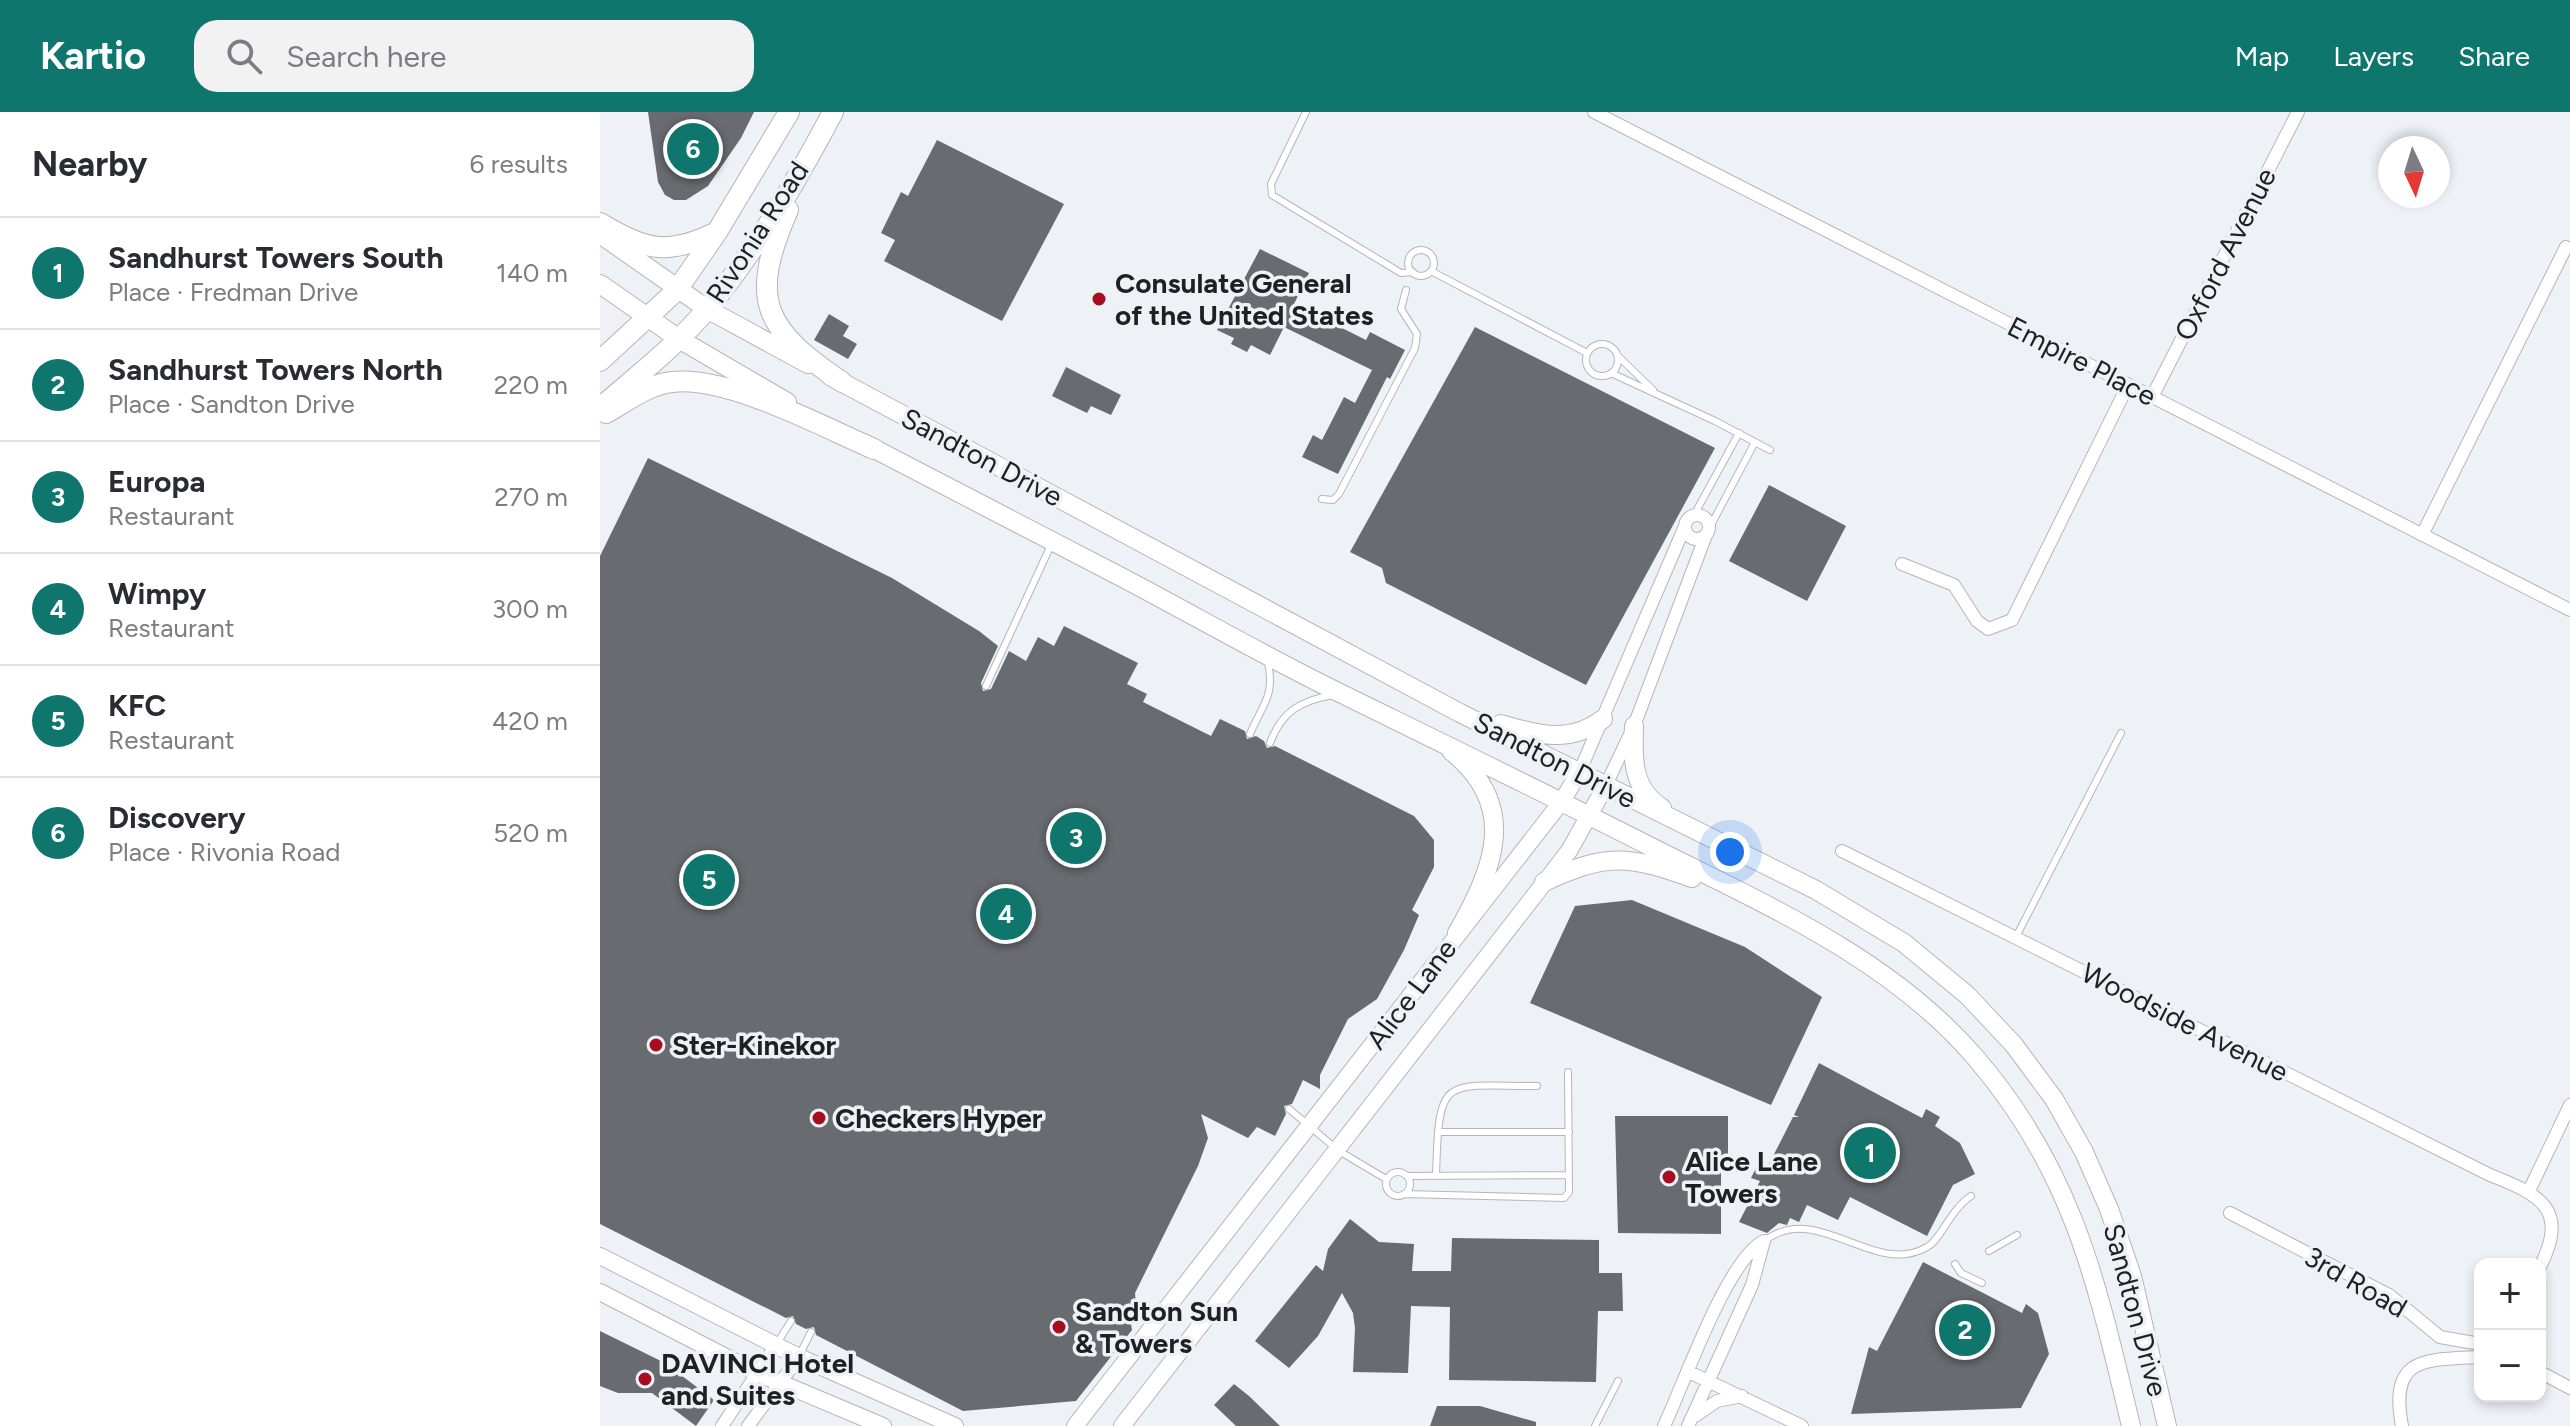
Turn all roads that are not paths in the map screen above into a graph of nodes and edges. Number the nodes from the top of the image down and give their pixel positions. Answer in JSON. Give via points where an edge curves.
{"nodes":[{"id":1,"x":789,"y":112,"type":"edge"},
{"id":2,"x":833,"y":112,"type":"edge"},
{"id":3,"x":1306,"y":112,"type":"edge"},
{"id":4,"x":1594,"y":112,"type":"edge"},
{"id":5,"x":2298,"y":112,"type":"edge"},
{"id":6,"x":822,"y":133,"type":"junction"},
{"id":7,"x":600,"y":223,"type":"edge"},
{"id":8,"x":717,"y":232,"type":"junction"},
{"id":9,"x":600,"y":234,"type":"edge"},
{"id":10,"x":2566,"y":247,"type":"dead end"},
{"id":11,"x":1431,"y":271,"type":"junction"},
{"id":12,"x":1413,"y":272,"type":"junction"},
{"id":13,"x":600,"y":284,"type":"edge"},
{"id":14,"x":677,"y":290,"type":"junction"},
{"id":15,"x":1406,"y":290,"type":"dead end"},
{"id":16,"x":707,"y":309,"type":"junction"},
{"id":17,"x":650,"y":318,"type":"junction"},
{"id":18,"x":679,"y":339,"type":"junction"},
{"id":19,"x":1587,"y":353,"type":"junction"},
{"id":20,"x":1616,"y":353,"type":"junction"},
{"id":21,"x":600,"y":361,"type":"edge"},
{"id":22,"x":1611,"y":373,"type":"junction"},
{"id":23,"x":842,"y":382,"type":"junction"},
{"id":24,"x":2128,"y":385,"type":"junction"},
{"id":25,"x":1656,"y":393,"type":"junction"},
{"id":26,"x":2152,"y":397,"type":"junction"},
{"id":27,"x":600,"y":408,"type":"edge"},
{"id":28,"x":600,"y":417,"type":"edge"},
{"id":29,"x":1739,"y":433,"type":"junction"},
{"id":30,"x":1755,"y":442,"type":"junction"},
{"id":31,"x":874,"y":449,"type":"junction"},
{"id":32,"x":1770,"y":450,"type":"dead end"},
{"id":33,"x":1322,"y":499,"type":"dead end"},
{"id":34,"x":1694,"y":515,"type":"junction"},
{"id":35,"x":1685,"y":526,"type":"junction"},
{"id":36,"x":1708,"y":531,"type":"junction"},
{"id":37,"x":2422,"y":535,"type":"junction"},
{"id":38,"x":1053,"y":541,"type":"junction"},
{"id":39,"x":1902,"y":564,"type":"dead end"},
{"id":40,"x":2570,"y":610,"type":"edge"},
{"id":41,"x":1266,"y":654,"type":"junction"},
{"id":42,"x":986,"y":686,"type":"dead end"},
{"id":43,"x":1340,"y":693,"type":"junction"},
{"id":44,"x":1460,"y":713,"type":"junction"},
{"id":45,"x":1603,"y":719,"type":"junction"},
{"id":46,"x":1634,"y":726,"type":"junction"},
{"id":47,"x":2121,"y":733,"type":"dead end"},
{"id":48,"x":1250,"y":734,"type":"dead end"},
{"id":49,"x":1428,"y":734,"type":"junction"},
{"id":50,"x":1270,"y":743,"type":"dead end"},
{"id":51,"x":1579,"y":773,"type":"junction"},
{"id":52,"x":1605,"y":787,"type":"junction"},
{"id":53,"x":1562,"y":801,"type":"junction"},
{"id":54,"x":1591,"y":816,"type":"junction"},
{"id":55,"x":1694,"y":829,"type":"junction"},
{"id":56,"x":1842,"y":851,"type":"dead end"},
{"id":57,"x":1544,"y":882,"type":"junction"},
{"id":58,"x":1773,"y":908,"type":"junction"},
{"id":59,"x":1457,"y":933,"type":"junction"},
{"id":60,"x":2016,"y":937,"type":"junction"},
{"id":61,"x":1568,"y":1072,"type":"dead end"},
{"id":62,"x":1537,"y":1086,"type":"dead end"},
{"id":63,"x":2570,"y":1105,"type":"edge"},
{"id":64,"x":1289,"y":1109,"type":"dead end"},
{"id":65,"x":1310,"y":1128,"type":"junction"},
{"id":66,"x":1569,"y":1132,"type":"junction"},
{"id":67,"x":1437,"y":1136,"type":"junction"},
{"id":68,"x":1339,"y":1151,"type":"junction"},
{"id":69,"x":1569,"y":1175,"type":"junction"},
{"id":70,"x":1407,"y":1176,"type":"junction"},
{"id":71,"x":1436,"y":1176,"type":"junction"},
{"id":72,"x":1386,"y":1179,"type":"junction"},
{"id":73,"x":2529,"y":1191,"type":"junction"},
{"id":74,"x":1404,"y":1194,"type":"junction"},
{"id":75,"x":1971,"y":1196,"type":"dead end"},
{"id":76,"x":2230,"y":1213,"type":"dead end"},
{"id":77,"x":2017,"y":1235,"type":"dead end"},
{"id":78,"x":1764,"y":1241,"type":"junction"},
{"id":79,"x":1989,"y":1251,"type":"dead end"},
{"id":80,"x":600,"y":1256,"type":"edge"},
{"id":81,"x":2545,"y":1258,"type":"edge"},
{"id":82,"x":1955,"y":1264,"type":"dead end"},
{"id":83,"x":1982,"y":1283,"type":"dead end"},
{"id":84,"x":600,"y":1292,"type":"edge"},
{"id":85,"x":791,"y":1321,"type":"dead end"},
{"id":86,"x":1708,"y":1328,"type":"junction"},
{"id":87,"x":811,"y":1332,"type":"dead end"},
{"id":88,"x":1728,"y":1336,"type":"junction"},
{"id":89,"x":2474,"y":1343,"type":"edge"},
{"id":90,"x":776,"y":1345,"type":"junction"},
{"id":91,"x":799,"y":1357,"type":"junction"},
{"id":92,"x":2474,"y":1357,"type":"edge"},
{"id":93,"x":1689,"y":1372,"type":"junction"},
{"id":94,"x":757,"y":1373,"type":"junction"},
{"id":95,"x":2546,"y":1375,"type":"edge"},
{"id":96,"x":1708,"y":1379,"type":"junction"},
{"id":97,"x":1618,"y":1381,"type":"dead end"},
{"id":98,"x":781,"y":1383,"type":"junction"},
{"id":99,"x":2570,"y":1388,"type":"edge"},
{"id":100,"x":1144,"y":1396,"type":"junction"},
{"id":101,"x":1742,"y":1396,"type":"junction"},
{"id":102,"x":1690,"y":1423,"type":"edge"},
{"id":103,"x":722,"y":1426,"type":"edge"},
{"id":104,"x":748,"y":1426,"type":"edge"},
{"id":105,"x":883,"y":1426,"type":"edge"},
{"id":106,"x":955,"y":1426,"type":"edge"},
{"id":107,"x":1075,"y":1426,"type":"edge"},
{"id":108,"x":1122,"y":1426,"type":"edge"},
{"id":109,"x":1132,"y":1426,"type":"edge"},
{"id":110,"x":1595,"y":1426,"type":"edge"},
{"id":111,"x":1664,"y":1426,"type":"edge"},
{"id":112,"x":1802,"y":1426,"type":"edge"},
{"id":113,"x":2131,"y":1426,"type":"edge"},
{"id":114,"x":2167,"y":1426,"type":"edge"},
{"id":115,"x":2402,"y":1426,"type":"edge"}],
"edges":[{"from":1,"to":8,"type":"main road","name":"Rivonia Road"},
{"from":2,"to":6,"type":"main road","name":"Rivonia Road"},
{"from":3,"to":12,"type":"lane","via":[[1271,184],[1272,195],[1401,273]]},
{"from":4,"to":24,"type":"street","name":"Empire Place"},
{"from":5,"to":26,"type":"street","name":"Oxford Avenue"},
{"from":6,"to":16,"type":"main road","name":"Rivonia Road","via":[[750,253]]},
{"from":6,"to":23,"type":"main road","via":[[774,243],[769,298],[782,335]]},
{"from":7,"to":8,"type":"main road","via":[[651,247],[687,245]]},
{"from":8,"to":14,"type":"main road","name":"Rivonia Road"},
{"from":9,"to":14,"type":"main road","name":"Sandton Drive"},
{"from":10,"to":37,"type":"street"},
{"from":11,"to":12,"type":"lane","via":[[1420,276]]},
{"from":11,"to":12,"type":"lane","via":[[1432,255],[1421,250],[1410,257]]},
{"from":11,"to":19,"type":"lane"},
{"from":13,"to":17,"type":"main road","name":"Sandton Drive"},
{"from":14,"to":16,"type":"main road","name":"Sandton Drive"},
{"from":14,"to":17,"type":"main road","name":"Rivonia Road"},
{"from":15,"to":33,"type":"lane","via":[[1401,309],[1417,334],[1415,348],[1339,494],[1333,500]]},
{"from":16,"to":18,"type":"main road","name":"Rivonia Road"},
{"from":16,"to":23,"type":"main road","name":"Sandton Drive"},
{"from":17,"to":18,"type":"main road","name":"Sandton Drive"},
{"from":17,"to":21,"type":"main road","name":"Rivonia Road"},
{"from":18,"to":27,"type":"main road","name":"Rivonia Road"},
{"from":18,"to":31,"type":"main road","name":"Sandton Drive"},
{"from":19,"to":20,"type":"lane","via":[[1599,344]]},
{"from":19,"to":22,"type":"lane","via":[[1591,372]]},
{"from":20,"to":22,"type":"lane","via":[[1617,366]]},
{"from":20,"to":25,"type":"lane"},
{"from":22,"to":25,"type":"lane"},
{"from":23,"to":44,"type":"main road","name":"Sandton Drive"},
{"from":24,"to":26,"type":"street","name":"Empire Place"},
{"from":24,"to":39,"type":"street","via":[[2012,620],[1988,629],[1954,585]]},
{"from":25,"to":29,"type":"lane"},
{"from":26,"to":37,"type":"street","name":"Empire Place"},
{"from":28,"to":31,"type":"main road","via":[[657,386],[691,382],[734,391]]},
{"from":29,"to":30,"type":"lane"},
{"from":29,"to":34,"type":"lane"},
{"from":30,"to":32,"type":"lane"},
{"from":30,"to":36,"type":"lane"},
{"from":31,"to":38,"type":"main road","name":"Sandton Drive"},
{"from":34,"to":35,"type":"street","name":"Alice Lane"},
{"from":34,"to":36,"type":"street","via":[[1705,517]]},
{"from":35,"to":36,"type":"street","via":[[1692,538]]},
{"from":35,"to":45,"type":"street","name":"Alice Lane"},
{"from":36,"to":46,"type":"street","name":"Alice Lane"},
{"from":37,"to":40,"type":"street","name":"Empire Place"},
{"from":38,"to":41,"type":"main road","name":"Sandton Drive"},
{"from":38,"to":42,"type":"lane"},
{"from":41,"to":43,"type":"main road","name":"Sandton Drive"},
{"from":41,"to":48,"type":"lane","via":[[1270,698]]},
{"from":43,"to":49,"type":"main road","name":"Sandton Drive"},
{"from":43,"to":50,"type":"lane","via":[[1309,699],[1288,711]]},
{"from":44,"to":45,"type":"main road","via":[[1557,737],[1581,732]]},
{"from":44,"to":51,"type":"main road","name":"Sandton Drive"},
{"from":45,"to":51,"type":"street","name":"Alice Lane"},
{"from":46,"to":52,"type":"street","name":"Alice Lane"},
{"from":46,"to":55,"type":"main road","via":[[1634,768],[1643,790],[1652,802]]},
{"from":47,"to":60,"type":"lane"},
{"from":49,"to":53,"type":"main road","name":"Sandton Drive"},
{"from":49,"to":59,"type":"main road","via":[[1476,775],[1493,808],[1492,854],[1476,900]]},
{"from":51,"to":52,"type":"main road","name":"Sandton Drive"},
{"from":51,"to":53,"type":"street","name":"Alice Lane"},
{"from":52,"to":54,"type":"street","name":"Alice Lane"},
{"from":52,"to":55,"type":"main road","name":"Sandton Drive"},
{"from":53,"to":54,"type":"main road","name":"Sandton Drive"},
{"from":53,"to":59,"type":"street","name":"Alice Lane"},
{"from":54,"to":57,"type":"street","name":"Alice Lane"},
{"from":54,"to":58,"type":"main road","name":"Sandton Drive"},
{"from":55,"to":114,"type":"main road","name":"Sandton Drive","via":[[1816,890],[1904,943],[1967,995],[2014,1045],[2054,1099],[2109,1209],[2132,1276]]},
{"from":56,"to":60,"type":"street","name":"Woodside Avenue"},
{"from":57,"to":58,"type":"main road","via":[[1587,863],[1630,860]]},
{"from":57,"to":68,"type":"street","name":"Alice Lane"},
{"from":58,"to":113,"type":"main road","name":"Sandton Drive","via":[[1901,985],[1940,1019],[2009,1100],[2045,1157],[2083,1239]]},
{"from":59,"to":65,"type":"street","name":"Alice Lane"},
{"from":60,"to":73,"type":"street","name":"Woodside Avenue"},
{"from":61,"to":66,"type":"lane"},
{"from":62,"to":67,"type":"lane","via":[[1460,1086],[1448,1092]]},
{"from":63,"to":73,"type":"street"},
{"from":64,"to":65,"type":"lane"},
{"from":65,"to":68,"type":"lane"},
{"from":65,"to":107,"type":"street","name":"Alice Lane"},
{"from":66,"to":67,"type":"lane"},
{"from":66,"to":69,"type":"lane"},
{"from":67,"to":71,"type":"lane"},
{"from":68,"to":72,"type":"lane"},
{"from":68,"to":100,"type":"street","name":"Alice Lane"},
{"from":69,"to":71,"type":"lane"},
{"from":69,"to":74,"type":"lane","via":[[1569,1192],[1557,1200]]},
{"from":70,"to":71,"type":"lane"},
{"from":70,"to":72,"type":"lane","via":[[1396,1172]]},
{"from":70,"to":74,"type":"lane","via":[[1410,1184]]},
{"from":72,"to":74,"type":"lane","via":[[1390,1193]]},
{"from":73,"to":81,"type":"street","via":[[2542,1201],[2554,1227]]},
{"from":75,"to":78,"type":"lane","via":[[1957,1205],[1929,1247],[1917,1251],[1891,1254],[1819,1230]]},
{"from":76,"to":89,"type":"street","name":"3rd Road","via":[[2389,1295],[2440,1337]]},
{"from":77,"to":79,"type":"lane"},
{"from":78,"to":86,"type":"street","via":[[1742,1259]]},
{"from":78,"to":88,"type":"street","via":[[1752,1285]]},
{"from":80,"to":90,"type":"street"},
{"from":82,"to":83,"type":"lane"},
{"from":84,"to":94,"type":"street"},
{"from":85,"to":90,"type":"lane"},
{"from":86,"to":88,"type":"street"},
{"from":86,"to":93,"type":"street"},
{"from":87,"to":91,"type":"lane"},
{"from":88,"to":96,"type":"street"},
{"from":90,"to":91,"type":"street"},
{"from":90,"to":94,"type":"street"},
{"from":91,"to":98,"type":"street"},
{"from":91,"to":106,"type":"street"},
{"from":92,"to":115,"type":"street","via":[[2428,1360],[2411,1367],[2397,1391]]},
{"from":93,"to":96,"type":"street"},
{"from":93,"to":111,"type":"street"},
{"from":94,"to":98,"type":"street"},
{"from":94,"to":103,"type":"street"},
{"from":95,"to":99,"type":"street"},
{"from":96,"to":101,"type":"street"},
{"from":96,"to":102,"type":"street"},
{"from":97,"to":110,"type":"lane"},
{"from":98,"to":104,"type":"street"},
{"from":98,"to":105,"type":"street"},
{"from":100,"to":108,"type":"street","name":"Alice Lane"},
{"from":100,"to":109,"type":"street"},
{"from":101,"to":102,"type":"street","via":[[1706,1406]]},
{"from":101,"to":112,"type":"street"}]}
